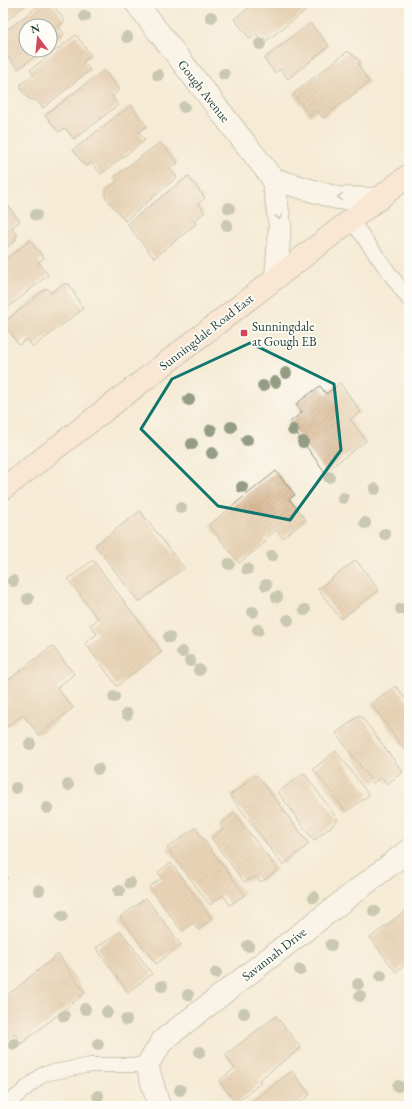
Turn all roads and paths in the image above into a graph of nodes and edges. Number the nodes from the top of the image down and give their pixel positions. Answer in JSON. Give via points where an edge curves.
{"nodes":[{"id":1,"x":136,"y":3,"type":"edge"},
{"id":2,"x":409,"y":175,"type":"edge"},
{"id":3,"x":272,"y":179,"type":"junction"},
{"id":4,"x":379,"y":198,"type":"junction"},
{"id":5,"x":351,"y":220,"type":"junction"},
{"id":6,"x":276,"y":278,"type":"junction"},
{"id":7,"x":409,"y":300,"type":"edge"},
{"id":8,"x":3,"y":489,"type":"edge"},
{"id":9,"x":409,"y":850,"type":"edge"},
{"id":10,"x":147,"y":1065,"type":"junction"},
{"id":11,"x":5,"y":1106,"type":"edge"},
{"id":12,"x":159,"y":1106,"type":"edge"}],
"edges":[{"from":1,"to":3,"type":"street","name":"Gough Avenue"},
{"from":2,"to":4,"type":"main road","name":"Sunningdale Road East"},
{"from":4,"to":3,"type":"street","one_way":true,"via":[[337,198]]},
{"from":3,"to":6,"type":"street","name":"Gough Avenue","one_way":true,"via":[[280,225]]},
{"from":4,"to":5,"type":"main road","name":"Sunningdale Road East"},
{"from":5,"to":6,"type":"main road","name":"Sunningdale Road East"},
{"from":5,"to":7,"type":"lane"},
{"from":6,"to":8,"type":"main road","name":"Sunningdale Road East"},
{"from":9,"to":10,"type":"street","name":"Savannah Drive","via":[[163,1040]]},
{"from":10,"to":11,"type":"lane","via":[[91,1065],[44,1074]]},
{"from":10,"to":12,"type":"street"}]}
